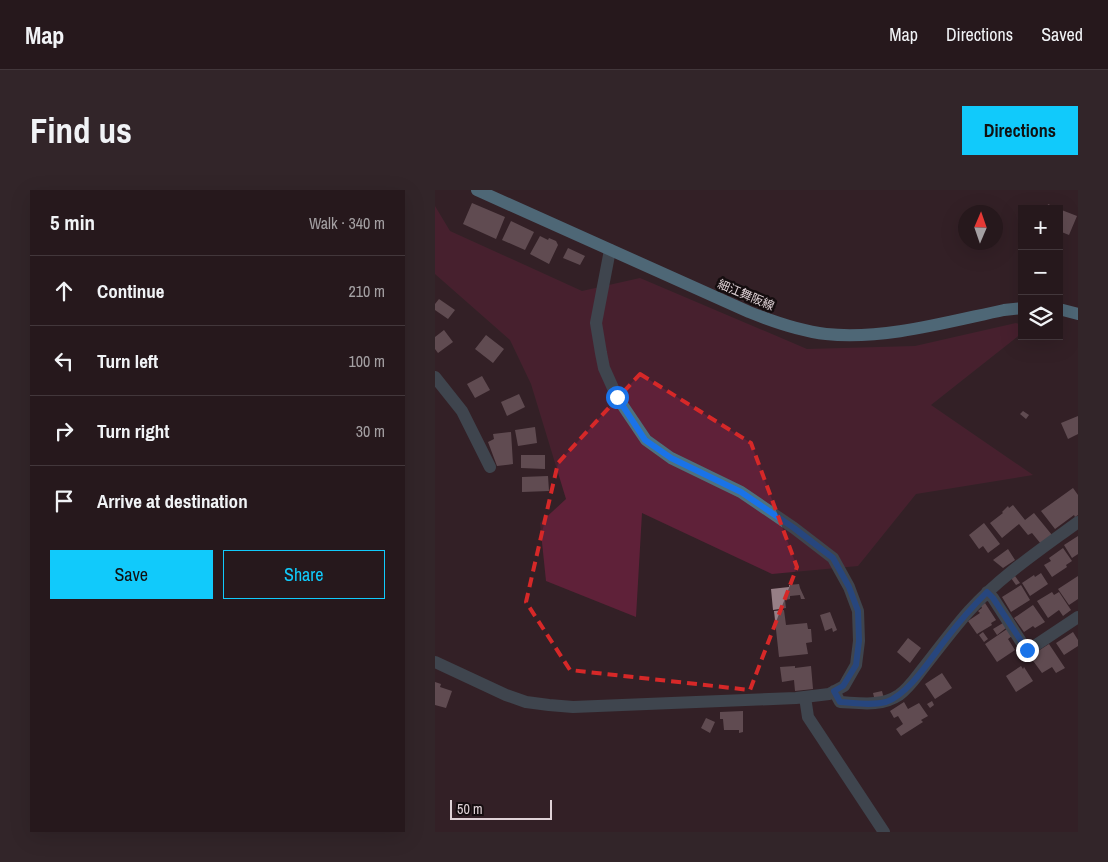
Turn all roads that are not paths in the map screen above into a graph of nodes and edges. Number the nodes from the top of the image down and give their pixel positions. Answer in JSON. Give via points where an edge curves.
{"nodes":[{"id":1,"x":477,"y":190,"type":"edge"},
{"id":2,"x":610,"y":250,"type":"junction"},
{"id":3,"x":1018,"y":308,"type":"edge"},
{"id":4,"x":1063,"y":310,"type":"edge"},
{"id":5,"x":1078,"y":314,"type":"edge"},
{"id":6,"x":435,"y":377,"type":"edge"},
{"id":7,"x":490,"y":467,"type":"dead end"},
{"id":8,"x":1078,"y":522,"type":"edge"},
{"id":9,"x":987,"y":592,"type":"junction"},
{"id":10,"x":1078,"y":617,"type":"edge"},
{"id":11,"x":435,"y":662,"type":"edge"},
{"id":12,"x":834,"y":691,"type":"junction"},
{"id":13,"x":805,"y":697,"type":"junction"},
{"id":14,"x":884,"y":832,"type":"edge"}],
"edges":[{"from":1,"to":2,"type":"main road","name":"細江舞阪線"},
{"from":2,"to":3,"type":"main road","name":"細江舞阪線","via":[[768,320],[826,334],[885,333]]},
{"from":2,"to":12,"type":"street","via":[[597,323],[601,353],[617,397],[645,440],[671,458],[741,492],[794,528],[833,558],[849,587],[858,611],[856,665],[843,686]]},
{"from":4,"to":5,"type":"main road"},
{"from":6,"to":7,"type":"street","via":[[462,411]]},
{"from":8,"to":9,"type":"street"},
{"from":9,"to":10,"type":"street","via":[[1027,650]]},
{"from":9,"to":12,"type":"street","via":[[899,695],[875,704],[840,702]]},
{"from":11,"to":13,"type":"street","via":[[506,695],[549,705],[573,707]]},
{"from":12,"to":13,"type":"street"},
{"from":13,"to":14,"type":"street","via":[[808,717]]}]}
